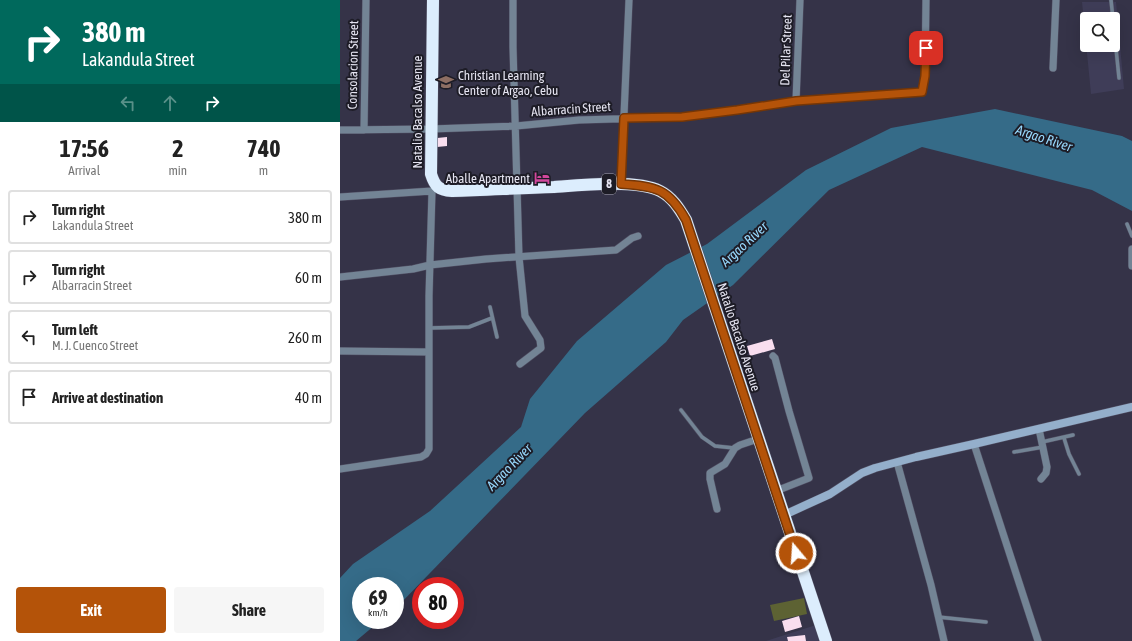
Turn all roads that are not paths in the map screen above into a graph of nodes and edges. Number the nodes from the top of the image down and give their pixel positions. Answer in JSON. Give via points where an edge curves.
{"nodes":[{"id":1,"x":366,"y":0,"type":"edge"},
{"id":2,"x":433,"y":0,"type":"edge"},
{"id":3,"x":513,"y":0,"type":"edge"},
{"id":4,"x":629,"y":0,"type":"edge"},
{"id":5,"x":800,"y":0,"type":"edge"},
{"id":6,"x":926,"y":0,"type":"edge"},
{"id":7,"x":1056,"y":0,"type":"edge"},
{"id":8,"x":1111,"y":0,"type":"edge"},
{"id":9,"x":1112,"y":12,"type":"edge"},
{"id":10,"x":1116,"y":52,"type":"edge"},
{"id":11,"x":1053,"y":68,"type":"dead end"},
{"id":12,"x":1119,"y":78,"type":"dead end"},
{"id":13,"x":796,"y":101,"type":"junction"},
{"id":14,"x":624,"y":118,"type":"junction"},
{"id":15,"x":516,"y":126,"type":"junction"},
{"id":16,"x":431,"y":129,"type":"junction"},
{"id":17,"x":340,"y":130,"type":"edge"},
{"id":18,"x":364,"y":130,"type":"junction"},
{"id":19,"x":621,"y":184,"type":"junction"},
{"id":20,"x":518,"y":188,"type":"junction"},
{"id":21,"x":434,"y":189,"type":"junction"},
{"id":22,"x":340,"y":197,"type":"edge"},
{"id":23,"x":1127,"y":224,"type":"dead end"},
{"id":24,"x":638,"y":236,"type":"dead end"},
{"id":25,"x":1132,"y":236,"type":"edge"},
{"id":26,"x":1132,"y":248,"type":"edge"},
{"id":27,"x":519,"y":256,"type":"junction"},
{"id":28,"x":430,"y":265,"type":"junction"},
{"id":29,"x":1132,"y":266,"type":"edge"},
{"id":30,"x":340,"y":277,"type":"edge"},
{"id":31,"x":490,"y":308,"type":"dead end"},
{"id":32,"x":492,"y":318,"type":"junction"},
{"id":33,"x":429,"y":328,"type":"junction"},
{"id":34,"x":497,"y":337,"type":"dead end"},
{"id":35,"x":340,"y":351,"type":"edge"},
{"id":36,"x":429,"y":352,"type":"junction"},
{"id":37,"x":773,"y":356,"type":"dead end"},
{"id":38,"x":520,"y":364,"type":"dead end"},
{"id":39,"x":1132,"y":407,"type":"edge"},
{"id":40,"x":681,"y":410,"type":"dead end"},
{"id":41,"x":1039,"y":429,"type":"junction"},
{"id":42,"x":1073,"y":435,"type":"dead end"},
{"id":43,"x":1064,"y":438,"type":"junction"},
{"id":44,"x":758,"y":439,"type":"junction"},
{"id":45,"x":974,"y":444,"type":"junction"},
{"id":46,"x":1042,"y":444,"type":"junction"},
{"id":47,"x":735,"y":448,"type":"junction"},
{"id":48,"x":1014,"y":452,"type":"dead end"},
{"id":49,"x":897,"y":462,"type":"junction"},
{"id":50,"x":340,"y":469,"type":"edge"},
{"id":51,"x":1079,"y":474,"type":"dead end"},
{"id":52,"x":1041,"y":479,"type":"dead end"},
{"id":53,"x":776,"y":491,"type":"junction"},
{"id":54,"x":717,"y":509,"type":"dead end"},
{"id":55,"x":784,"y":515,"type":"junction"},
{"id":56,"x":938,"y":617,"type":"junction"},
{"id":57,"x":986,"y":622,"type":"dead end"},
{"id":58,"x":826,"y":641,"type":"edge"},
{"id":59,"x":944,"y":641,"type":"edge"},
{"id":60,"x":1038,"y":641,"type":"edge"}],
"edges":[{"from":1,"to":18,"type":"street","name":"Consolacion Street"},
{"from":2,"to":16,"type":"highway","name":"Natalio Bacalso Avenue"},
{"from":3,"to":15,"type":"street"},
{"from":4,"to":14,"type":"street"},
{"from":5,"to":13,"type":"street","name":"Del Pilar Street"},
{"from":6,"to":13,"type":"street","name":"Albarracin Street","via":[[925,76],[922,92]]},
{"from":7,"to":11,"type":"street"},
{"from":8,"to":9,"type":"lane"},
{"from":10,"to":12,"type":"lane"},
{"from":13,"to":14,"type":"street","name":"Albarracin Street","via":[[682,117]]},
{"from":14,"to":15,"type":"street","name":"Albarracin Street"},
{"from":14,"to":19,"type":"street"},
{"from":15,"to":16,"type":"street","name":"Albarracin Street"},
{"from":15,"to":20,"type":"street"},
{"from":16,"to":18,"type":"street","name":"Albarracin Street"},
{"from":16,"to":21,"type":"highway","name":"Natalio Bacalso Avenue","via":[[431,174]]},
{"from":17,"to":18,"type":"street","name":"Albarracin Street"},
{"from":19,"to":20,"type":"highway","name":"Natalio Bacalso Avenue","number":"8"},
{"from":19,"to":44,"type":"highway","name":"Natalio Bacalso Avenue","number":"8","via":[[660,190],[670,197],[686,220]]},
{"from":20,"to":21,"type":"highway","name":"Natalio Bacalso Avenue","number":"8","via":[[452,191]]},
{"from":20,"to":27,"type":"street"},
{"from":21,"to":22,"type":"street"},
{"from":21,"to":28,"type":"street"},
{"from":23,"to":25,"type":"lane"},
{"from":24,"to":27,"type":"street","via":[[616,250]]},
{"from":26,"to":29,"type":"street"},
{"from":27,"to":28,"type":"street"},
{"from":27,"to":38,"type":"street","via":[[525,316],[540,340],[541,348]]},
{"from":28,"to":30,"type":"street"},
{"from":28,"to":33,"type":"street"},
{"from":31,"to":32,"type":"lane"},
{"from":32,"to":33,"type":"lane","via":[[469,327]]},
{"from":32,"to":34,"type":"lane"},
{"from":33,"to":36,"type":"street"},
{"from":35,"to":36,"type":"street"},
{"from":36,"to":50,"type":"street","via":[[429,449],[426,454]]},
{"from":37,"to":53,"type":"street","via":[[809,478]]},
{"from":39,"to":41,"type":"street"},
{"from":40,"to":47,"type":"lane","via":[[702,437],[715,446]]},
{"from":41,"to":45,"type":"street"},
{"from":41,"to":46,"type":"street"},
{"from":42,"to":43,"type":"lane"},
{"from":43,"to":46,"type":"lane"},
{"from":43,"to":51,"type":"lane"},
{"from":44,"to":47,"type":"street"},
{"from":44,"to":53,"type":"highway","name":"Natalio Bacalso Avenue","number":"8"},
{"from":45,"to":49,"type":"street"},
{"from":45,"to":60,"type":"street"},
{"from":46,"to":48,"type":"lane"},
{"from":46,"to":52,"type":"street","via":[[1047,467]]},
{"from":47,"to":54,"type":"street","via":[[725,464],[710,473]]},
{"from":49,"to":55,"type":"street","via":[[862,473],[830,494]]},
{"from":49,"to":56,"type":"street"},
{"from":53,"to":55,"type":"highway","name":"Natalio Bacalso Avenue","number":"8"},
{"from":55,"to":58,"type":"highway","name":"Natalio Bacalso Avenue","number":"8"},
{"from":56,"to":57,"type":"lane"},
{"from":56,"to":59,"type":"street"}]}
